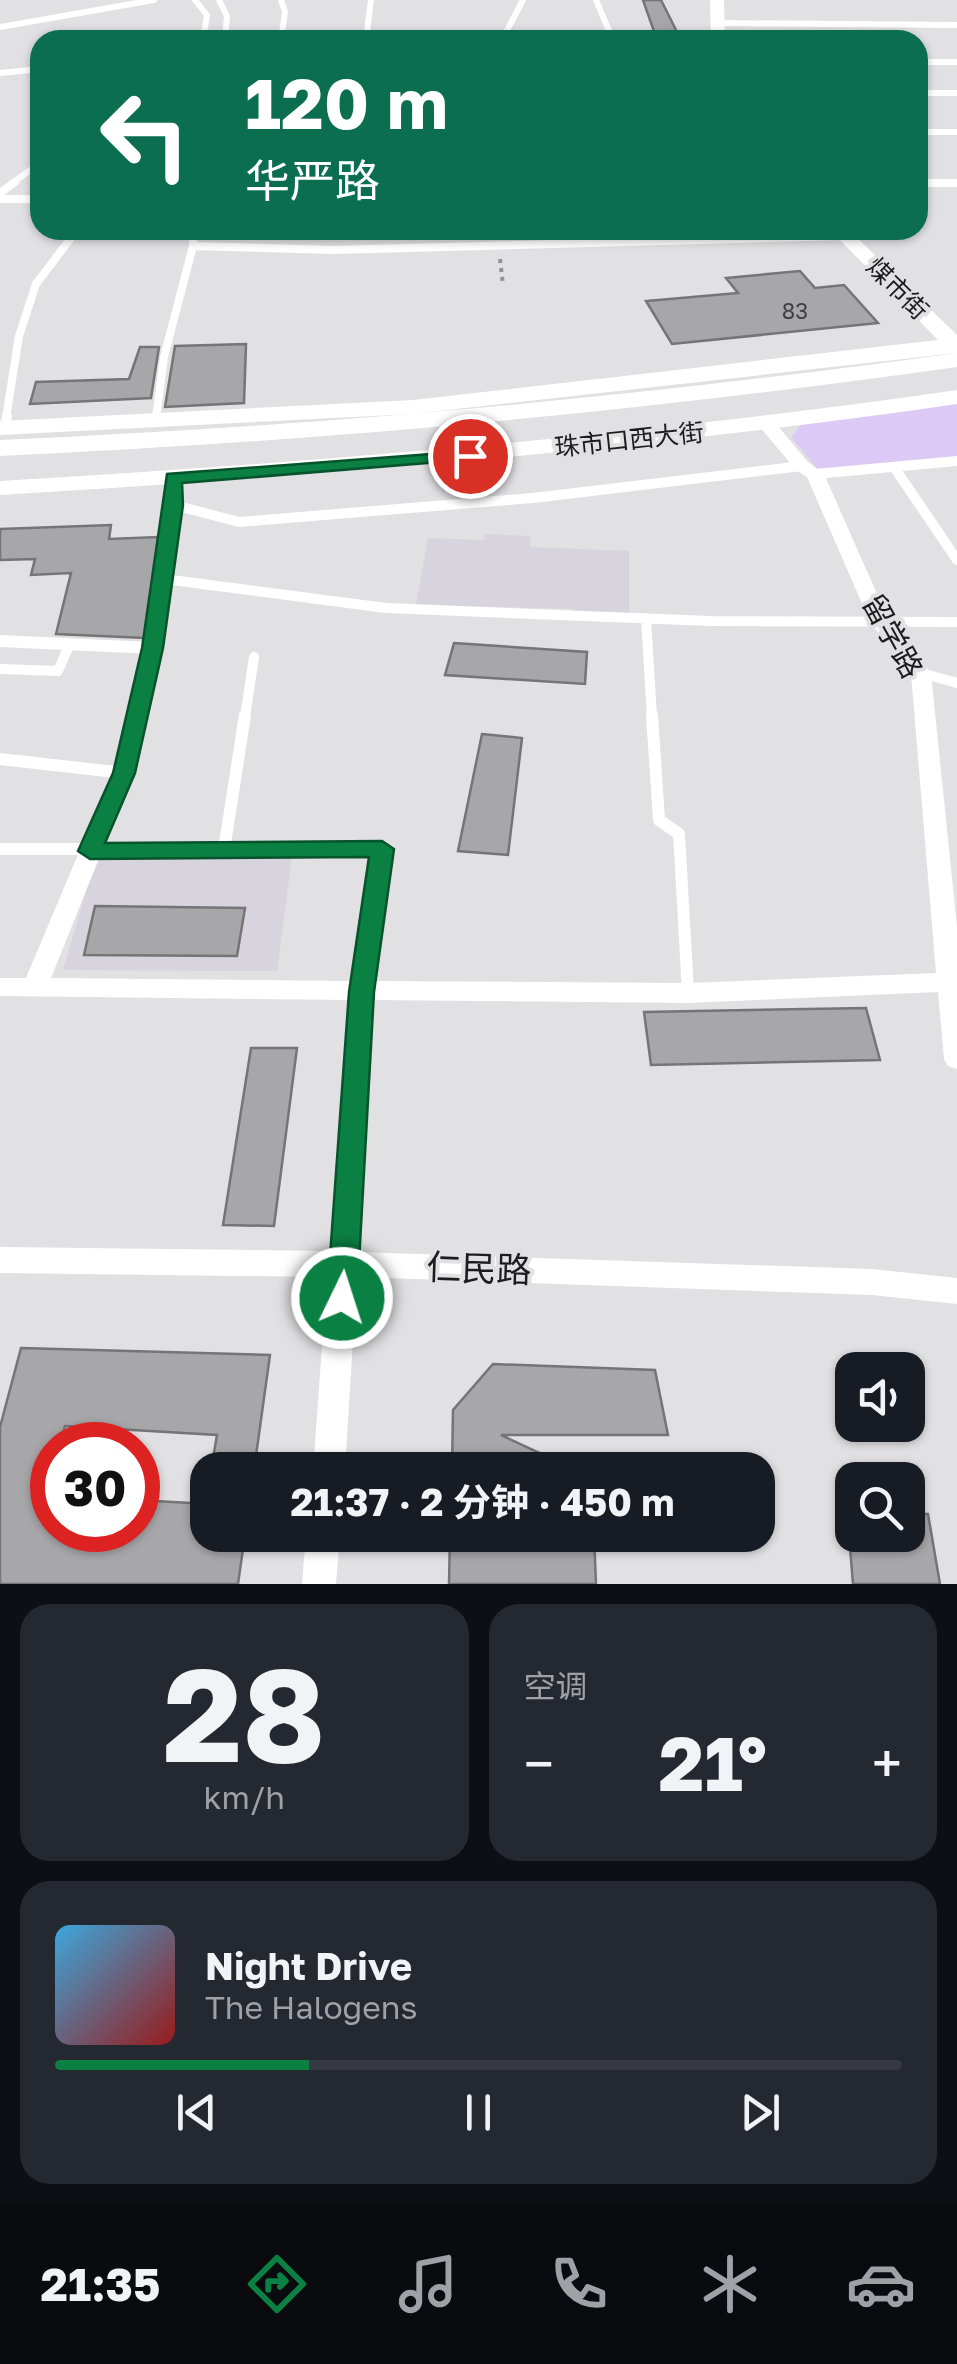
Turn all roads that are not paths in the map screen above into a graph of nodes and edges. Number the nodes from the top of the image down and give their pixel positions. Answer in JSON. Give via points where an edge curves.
{"nodes":[{"id":1,"x":154,"y":0,"type":"edge"},
{"id":2,"x":194,"y":0,"type":"edge"},
{"id":3,"x":218,"y":0,"type":"edge"},
{"id":4,"x":282,"y":0,"type":"edge"},
{"id":5,"x":372,"y":0,"type":"edge"},
{"id":6,"x":523,"y":0,"type":"edge"},
{"id":7,"x":596,"y":0,"type":"edge"},
{"id":8,"x":718,"y":0,"type":"edge"},
{"id":9,"x":53,"y":20,"type":"junction"},
{"id":10,"x":717,"y":23,"type":"junction"},
{"id":11,"x":957,"y":25,"type":"edge"},
{"id":12,"x":0,"y":27,"type":"edge"},
{"id":13,"x":60,"y":30,"type":"edge"},
{"id":14,"x":206,"y":30,"type":"edge"},
{"id":15,"x":226,"y":30,"type":"edge"},
{"id":16,"x":282,"y":30,"type":"edge"},
{"id":17,"x":368,"y":30,"type":"edge"},
{"id":18,"x":507,"y":30,"type":"edge"},
{"id":19,"x":609,"y":30,"type":"edge"},
{"id":20,"x":717,"y":30,"type":"edge"},
{"id":21,"x":928,"y":62,"type":"edge"},
{"id":22,"x":957,"y":62,"type":"edge"},
{"id":23,"x":30,"y":70,"type":"edge"},
{"id":24,"x":0,"y":73,"type":"edge"},
{"id":25,"x":957,"y":93,"type":"edge"},
{"id":26,"x":928,"y":94,"type":"edge"},
{"id":27,"x":928,"y":132,"type":"edge"},
{"id":28,"x":957,"y":132,"type":"edge"},
{"id":29,"x":30,"y":171,"type":"edge"},
{"id":30,"x":957,"y":183,"type":"edge"},
{"id":31,"x":928,"y":184,"type":"edge"},
{"id":32,"x":0,"y":196,"type":"edge"},
{"id":33,"x":30,"y":198,"type":"edge"},
{"id":34,"x":69,"y":240,"type":"edge"},
{"id":35,"x":193,"y":240,"type":"edge"},
{"id":36,"x":657,"y":240,"type":"edge"},
{"id":37,"x":849,"y":240,"type":"edge"},
{"id":38,"x":193,"y":246,"type":"junction"},
{"id":39,"x":956,"y":349,"type":"edge"},
{"id":40,"x":957,"y":381,"type":"edge"},
{"id":41,"x":957,"y":398,"type":"edge"},
{"id":42,"x":413,"y":406,"type":"junction"},
{"id":43,"x":497,"y":416,"type":"junction"},
{"id":44,"x":156,"y":420,"type":"junction"},
{"id":45,"x":766,"y":423,"type":"junction"},
{"id":46,"x":2,"y":435,"type":"edge"},
{"id":47,"x":957,"y":461,"type":"edge"},
{"id":48,"x":894,"y":468,"type":"junction"},
{"id":49,"x":0,"y":469,"type":"edge"},
{"id":50,"x":808,"y":470,"type":"junction"},
{"id":51,"x":173,"y":478,"type":"junction"},
{"id":52,"x":0,"y":488,"type":"edge"},
{"id":53,"x":174,"y":505,"type":"junction"},
{"id":54,"x":957,"y":560,"type":"edge"},
{"id":55,"x":164,"y":579,"type":"junction"},
{"id":56,"x":646,"y":618,"type":"junction"},
{"id":57,"x":880,"y":622,"type":"junction"},
{"id":58,"x":957,"y":622,"type":"edge"},
{"id":59,"x":0,"y":641,"type":"edge"},
{"id":60,"x":68,"y":646,"type":"junction"},
{"id":61,"x":152,"y":648,"type":"junction"},
{"id":62,"x":254,"y":657,"type":"dead end"},
{"id":63,"x":0,"y":670,"type":"edge"},
{"id":64,"x":920,"y":673,"type":"junction"},
{"id":65,"x":957,"y":683,"type":"edge"},
{"id":66,"x":0,"y":759,"type":"edge"},
{"id":67,"x":124,"y":773,"type":"junction"},
{"id":68,"x":0,"y":849,"type":"edge"},
{"id":69,"x":382,"y":849,"type":"joint"},
{"id":70,"x":224,"y":850,"type":"junction"},
{"id":71,"x":90,"y":851,"type":"junction"},
{"id":72,"x":952,"y":982,"type":"junction"},
{"id":73,"x":0,"y":987,"type":"edge"},
{"id":74,"x":36,"y":987,"type":"junction"},
{"id":75,"x":362,"y":992,"type":"junction"},
{"id":76,"x":688,"y":993,"type":"junction"},
{"id":77,"x":957,"y":1059,"type":"edge"},
{"id":78,"x":0,"y":1260,"type":"edge"},
{"id":79,"x":344,"y":1264,"type":"junction"},
{"id":80,"x":957,"y":1291,"type":"edge"},
{"id":81,"x":329,"y":1452,"type":"edge"},
{"id":82,"x":322,"y":1552,"type":"edge"},
{"id":83,"x":319,"y":1584,"type":"edge"}],
"edges":[{"from":1,"to":9,"type":"lane"},
{"from":2,"to":14,"type":"lane","via":[[207,15]]},
{"from":3,"to":15,"type":"lane"},
{"from":4,"to":16,"type":"lane"},
{"from":5,"to":17,"type":"lane"},
{"from":6,"to":18,"type":"lane"},
{"from":7,"to":19,"type":"lane"},
{"from":8,"to":10,"type":"street"},
{"from":9,"to":12,"type":"lane"},
{"from":9,"to":13,"type":"lane"},
{"from":10,"to":11,"type":"lane"},
{"from":10,"to":20,"type":"street"},
{"from":21,"to":22,"type":"lane"},
{"from":23,"to":24,"type":"lane"},
{"from":25,"to":26,"type":"lane"},
{"from":27,"to":28,"type":"lane"},
{"from":29,"to":32,"type":"lane"},
{"from":30,"to":31,"type":"street"},
{"from":32,"to":33,"type":"lane"},
{"from":34,"to":46,"type":"lane","via":[[36,284],[19,336]]},
{"from":35,"to":38,"type":"lane"},
{"from":36,"to":38,"type":"lane","via":[[334,250]]},
{"from":37,"to":39,"type":"street","name":"煤市街"},
{"from":38,"to":44,"type":"lane","via":[[164,357]]},
{"from":39,"to":42,"type":"street","name":"珠市口西大街"},
{"from":39,"to":43,"type":"main road","name":"珠市口西大街","via":[[741,390]]},
{"from":40,"to":49,"type":"main road","name":"珠市口西大街","via":[[499,437]]},
{"from":41,"to":45,"type":"street","name":"珠市口西大街"},
{"from":42,"to":43,"type":"main road"},
{"from":42,"to":44,"type":"street","name":"珠市口西大街"},
{"from":43,"to":46,"type":"main road","name":"珠市口西大街","via":[[164,441]]},
{"from":44,"to":46,"type":"street","name":"珠市口西大街"},
{"from":45,"to":50,"type":"street","name":"留学路"},
{"from":45,"to":51,"type":"street","name":"珠市口西大街","via":[[593,445]]},
{"from":47,"to":48,"type":"lane"},
{"from":48,"to":50,"type":"lane"},
{"from":48,"to":54,"type":"lane"},
{"from":50,"to":53,"type":"lane","via":[[239,522]]},
{"from":50,"to":57,"type":"street","name":"留学路"},
{"from":51,"to":52,"type":"street","name":"珠市口西大街"},
{"from":51,"to":53,"type":"lane"},
{"from":53,"to":55,"type":"lane"},
{"from":55,"to":56,"type":"lane","via":[[386,608]]},
{"from":55,"to":61,"type":"lane"},
{"from":56,"to":57,"type":"lane"},
{"from":56,"to":76,"type":"lane","via":[[659,820],[679,834]]},
{"from":57,"to":58,"type":"lane"},
{"from":57,"to":64,"type":"street","name":"留学路"},
{"from":59,"to":60,"type":"street"},
{"from":60,"to":61,"type":"street"},
{"from":60,"to":63,"type":"lane","via":[[58,671]]},
{"from":61,"to":67,"type":"lane"},
{"from":62,"to":70,"type":"lane"},
{"from":64,"to":65,"type":"lane"},
{"from":64,"to":72,"type":"street","name":"留学路"},
{"from":66,"to":67,"type":"lane"},
{"from":67,"to":71,"type":"lane"},
{"from":68,"to":71,"type":"lane"},
{"from":69,"to":70,"type":"lane"},
{"from":69,"to":75,"type":"street"},
{"from":70,"to":71,"type":"lane"},
{"from":71,"to":74,"type":"street"},
{"from":72,"to":76,"type":"street"},
{"from":72,"to":77,"type":"street","name":"留学路"},
{"from":73,"to":74,"type":"street"},
{"from":74,"to":75,"type":"street"},
{"from":75,"to":76,"type":"street"},
{"from":75,"to":79,"type":"street"},
{"from":78,"to":79,"type":"street","name":"仁民路"},
{"from":79,"to":80,"type":"street","name":"仁民路","via":[[872,1282]]},
{"from":79,"to":81,"type":"street"},
{"from":82,"to":83,"type":"street"}]}
